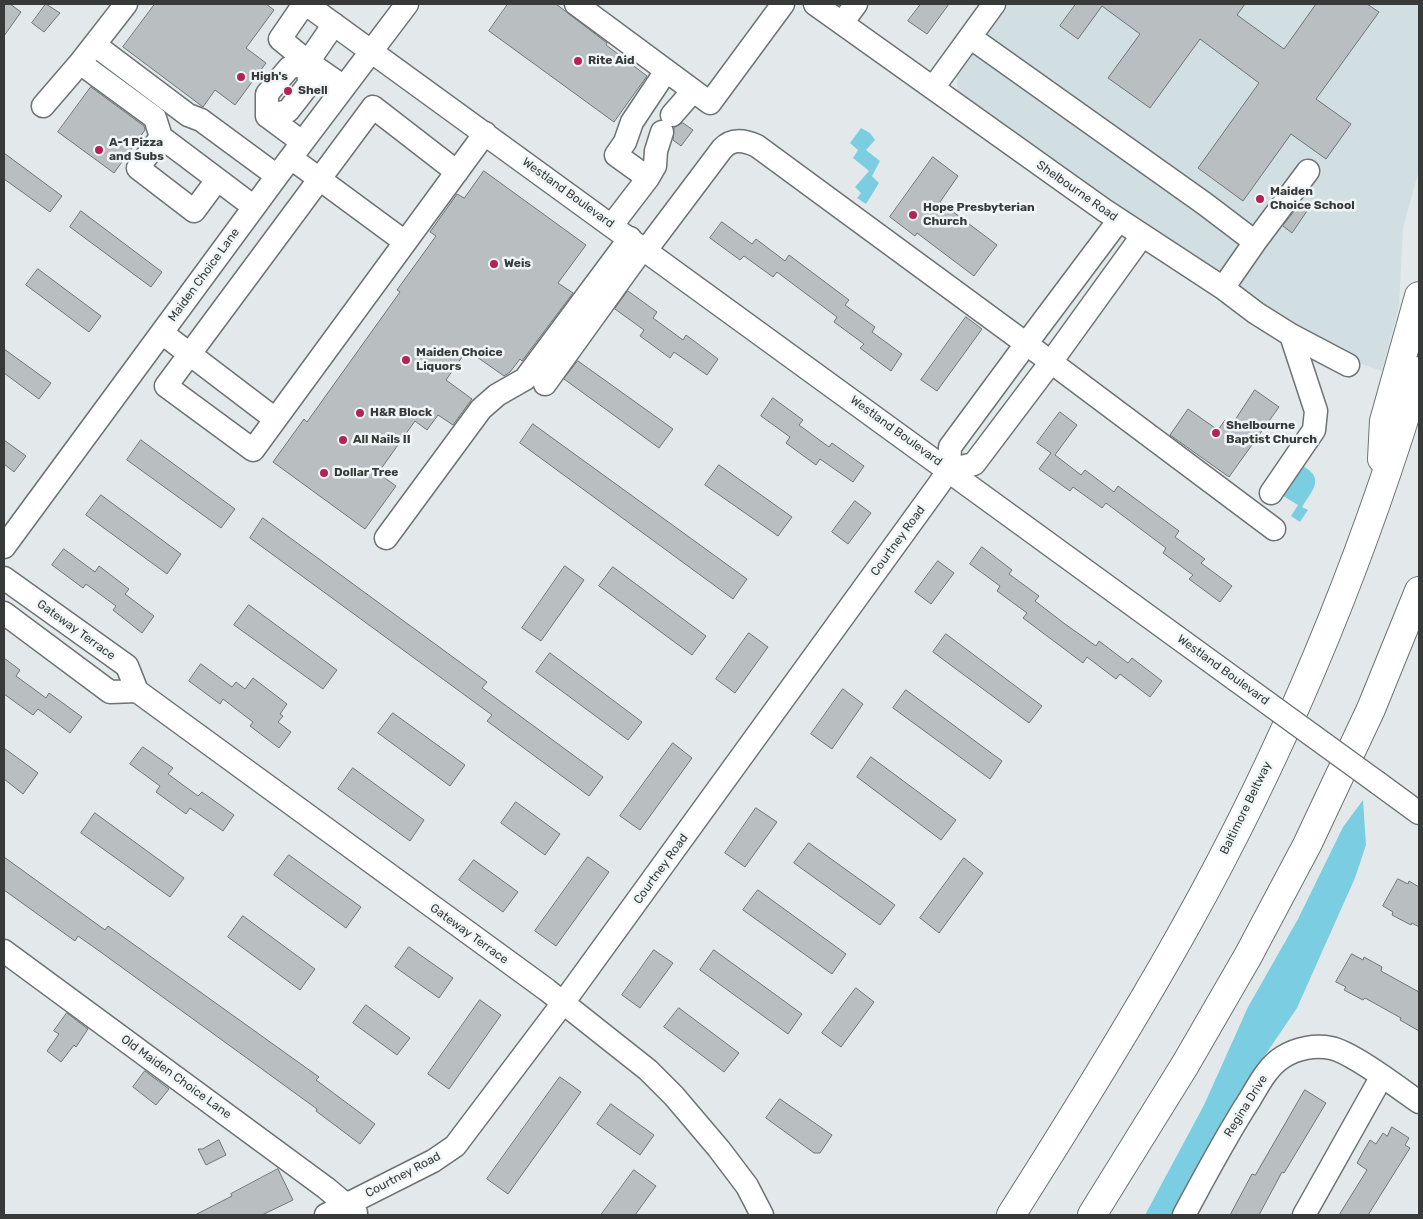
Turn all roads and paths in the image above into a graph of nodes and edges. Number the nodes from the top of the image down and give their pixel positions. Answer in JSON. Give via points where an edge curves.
{"nodes":[{"id":1,"x":126,"y":4,"type":"edge"},
{"id":2,"x":305,"y":4,"type":"edge"},
{"id":3,"x":407,"y":4,"type":"edge"},
{"id":4,"x":576,"y":4,"type":"edge"},
{"id":5,"x":783,"y":4,"type":"edge"},
{"id":6,"x":815,"y":4,"type":"edge"},
{"id":7,"x":856,"y":4,"type":"edge"},
{"id":8,"x":994,"y":4,"type":"edge"},
{"id":9,"x":842,"y":23,"type":"junction"},
{"id":10,"x":334,"y":24,"type":"junction"},
{"id":11,"x":970,"y":37,"type":"junction"},
{"id":12,"x":95,"y":45,"type":"junction"},
{"id":13,"x":372,"y":50,"type":"junction"},
{"id":14,"x":308,"y":62,"type":"junction"},
{"id":15,"x":80,"y":63,"type":"junction"},
{"id":16,"x":666,"y":71,"type":"junction"},
{"id":17,"x":344,"y":87,"type":"junction"},
{"id":18,"x":933,"y":88,"type":"junction"},
{"id":19,"x":693,"y":91,"type":"junction"},
{"id":20,"x":43,"y":106,"type":"dead end"},
{"id":21,"x":485,"y":133,"type":"junction"},
{"id":22,"x":161,"y":137,"type":"junction"},
{"id":23,"x":297,"y":150,"type":"junction"},
{"id":24,"x":1308,"y":171,"type":"dead end"},
{"id":25,"x":457,"y":172,"type":"junction"},
{"id":26,"x":277,"y":176,"type":"junction"},
{"id":27,"x":648,"y":178,"type":"junction"},
{"id":28,"x":320,"y":179,"type":"junction"},
{"id":29,"x":217,"y":180,"type":"junction"},
{"id":30,"x":254,"y":207,"type":"junction"},
{"id":31,"x":1120,"y":220,"type":"junction"},
{"id":32,"x":1142,"y":236,"type":"junction"},
{"id":33,"x":633,"y":240,"type":"junction"},
{"id":34,"x":405,"y":242,"type":"junction"},
{"id":35,"x":1254,"y":242,"type":"junction"},
{"id":36,"x":1223,"y":288,"type":"junction"},
{"id":37,"x":1419,"y":296,"type":"edge"},
{"id":38,"x":162,"y":333,"type":"junction"},
{"id":39,"x":1291,"y":335,"type":"junction"},
{"id":40,"x":1026,"y":344,"type":"junction"},
{"id":41,"x":189,"y":354,"type":"junction"},
{"id":42,"x":1051,"y":362,"type":"junction"},
{"id":43,"x":1348,"y":365,"type":"dead end"},
{"id":44,"x":1419,"y":372,"type":"edge"},
{"id":45,"x":545,"y":384,"type":"dead end"},
{"id":46,"x":276,"y":419,"type":"junction"},
{"id":47,"x":949,"y":470,"type":"junction"},
{"id":48,"x":1380,"y":491,"type":"junction"},
{"id":49,"x":1271,"y":493,"type":"dead end"},
{"id":50,"x":1274,"y":529,"type":"dead end"},
{"id":51,"x":386,"y":538,"type":"dead end"},
{"id":52,"x":4,"y":547,"type":"edge"},
{"id":53,"x":4,"y":578,"type":"edge"},
{"id":54,"x":1419,"y":591,"type":"edge"},
{"id":55,"x":4,"y":613,"type":"edge"},
{"id":56,"x":137,"y":691,"type":"junction"},
{"id":57,"x":1419,"y":813,"type":"edge"},
{"id":58,"x":4,"y":951,"type":"edge"},
{"id":59,"x":564,"y":1003,"type":"junction"},
{"id":60,"x":1382,"y":1076,"type":"junction"},
{"id":61,"x":1419,"y":1102,"type":"edge"},
{"id":62,"x":352,"y":1210,"type":"edge"},
{"id":63,"x":326,"y":1215,"type":"edge"},
{"id":64,"x":762,"y":1215,"type":"edge"},
{"id":65,"x":1011,"y":1215,"type":"edge"},
{"id":66,"x":1092,"y":1215,"type":"edge"},
{"id":67,"x":1184,"y":1215,"type":"edge"},
{"id":68,"x":1304,"y":1215,"type":"edge"}],
"edges":[{"from":1,"to":12,"type":"street"},
{"from":2,"to":10,"type":"street","name":"Westland Boulevard"},
{"from":2,"to":14,"type":"street","via":[[280,38]]},
{"from":3,"to":13,"type":"street","name":"Maiden Choice Lane"},
{"from":4,"to":16,"type":"street"},
{"from":5,"to":19,"type":"street","via":[[710,103]]},
{"from":6,"to":9,"type":"street","name":"Shelbourne Road"},
{"from":7,"to":9,"type":"street"},
{"from":8,"to":11,"type":"street"},
{"from":9,"to":18,"type":"street","name":"Shelbourne Road"},
{"from":10,"to":13,"type":"street","name":"Westland Boulevard"},
{"from":10,"to":14,"type":"street"},
{"from":11,"to":18,"type":"street"},
{"from":11,"to":35,"type":"street"},
{"from":12,"to":15,"type":"street"},
{"from":12,"to":26,"type":"street"},
{"from":13,"to":17,"type":"street","name":"Maiden Choice Lane"},
{"from":13,"to":21,"type":"street","name":"Westland Boulevard"},
{"from":14,"to":17,"type":"street"},
{"from":14,"to":23,"type":"street","via":[[308,84],[294,104],[288,111],[267,116]]},
{"from":15,"to":20,"type":"street"},
{"from":15,"to":22,"type":"street","via":[[155,118]]},
{"from":16,"to":19,"type":"street"},
{"from":16,"to":27,"type":"street","via":[[632,122],[616,155]]},
{"from":17,"to":23,"type":"street","name":"Maiden Choice Lane"},
{"from":18,"to":31,"type":"street","name":"Shelbourne Road"},
{"from":19,"to":27,"type":"street","via":[[667,123],[656,151],[655,166]]},
{"from":21,"to":25,"type":"street"},
{"from":21,"to":33,"type":"street","name":"Westland Boulevard"},
{"from":22,"to":29,"type":"street"},
{"from":22,"to":29,"type":"street","via":[[138,168],[144,174],[194,212]]},
{"from":23,"to":26,"type":"street","name":"Maiden Choice Lane"},
{"from":23,"to":28,"type":"street"},
{"from":24,"to":35,"type":"street"},
{"from":25,"to":28,"type":"street","via":[[373,107]]},
{"from":25,"to":34,"type":"street"},
{"from":26,"to":30,"type":"street","name":"Maiden Choice Lane"},
{"from":27,"to":33,"type":"street"},
{"from":28,"to":34,"type":"street"},
{"from":28,"to":41,"type":"street"},
{"from":29,"to":30,"type":"street"},
{"from":30,"to":38,"type":"street","name":"Maiden Choice Lane"},
{"from":31,"to":32,"type":"street","name":"Shelbourne Road"},
{"from":31,"to":40,"type":"street"},
{"from":32,"to":36,"type":"street","name":"Shelbourne Road"},
{"from":32,"to":42,"type":"street"},
{"from":33,"to":40,"type":"street","via":[[722,148],[732,141],[748,142]]},
{"from":33,"to":45,"type":"street"},
{"from":33,"to":47,"type":"street","name":"Westland Boulevard"},
{"from":33,"to":51,"type":"street","via":[[525,380],[481,409]]},
{"from":34,"to":46,"type":"street"},
{"from":35,"to":36,"type":"street"},
{"from":36,"to":39,"type":"street","name":"Shelbourne Road"},
{"from":37,"to":48,"type":"highway","via":[[1384,421]]},
{"from":38,"to":41,"type":"street"},
{"from":38,"to":52,"type":"street","name":"Maiden Choice Lane"},
{"from":39,"to":43,"type":"street","name":"Shelbourne Road"},
{"from":39,"to":49,"type":"street","via":[[1316,411],[1316,421],[1314,430]]},
{"from":40,"to":42,"type":"street"},
{"from":40,"to":47,"type":"street","via":[[950,447]]},
{"from":41,"to":46,"type":"street"},
{"from":41,"to":46,"type":"street","via":[[166,386],[253,450]]},
{"from":42,"to":47,"type":"street","via":[[974,464]]},
{"from":42,"to":50,"type":"street"},
{"from":44,"to":48,"type":"highway","name":"Baltimore Beltway"},
{"from":47,"to":57,"type":"street","name":"Westland Boulevard","bridge":true},
{"from":47,"to":59,"type":"street","name":"Courtney Road"},
{"from":48,"to":65,"type":"highway","name":"Baltimore Beltway","via":[[1310,673],[1243,816],[1187,924]]},
{"from":53,"to":56,"type":"street","name":"Gateway Terrace","via":[[127,666]]},
{"from":54,"to":66,"type":"highway","via":[[1371,709],[1302,854],[1185,1065]]},
{"from":55,"to":56,"type":"street","via":[[110,692]]},
{"from":56,"to":59,"type":"street","name":"Gateway Terrace"},
{"from":58,"to":62,"type":"street","name":"Old Maiden Choice Lane"},
{"from":59,"to":62,"type":"street","name":"Courtney Road","via":[[455,1146]]},
{"from":59,"to":64,"type":"street","name":"Gateway Terrace","via":[[648,1070],[674,1096],[747,1186]]},
{"from":60,"to":61,"type":"street","name":"Regina Drive"},
{"from":60,"to":67,"type":"street","name":"Regina Drive","via":[[1332,1048],[1298,1050],[1282,1057],[1267,1072],[1236,1120]]},
{"from":60,"to":68,"type":"street"},
{"from":62,"to":63,"type":"street","name":"Courtney Road"}]}
